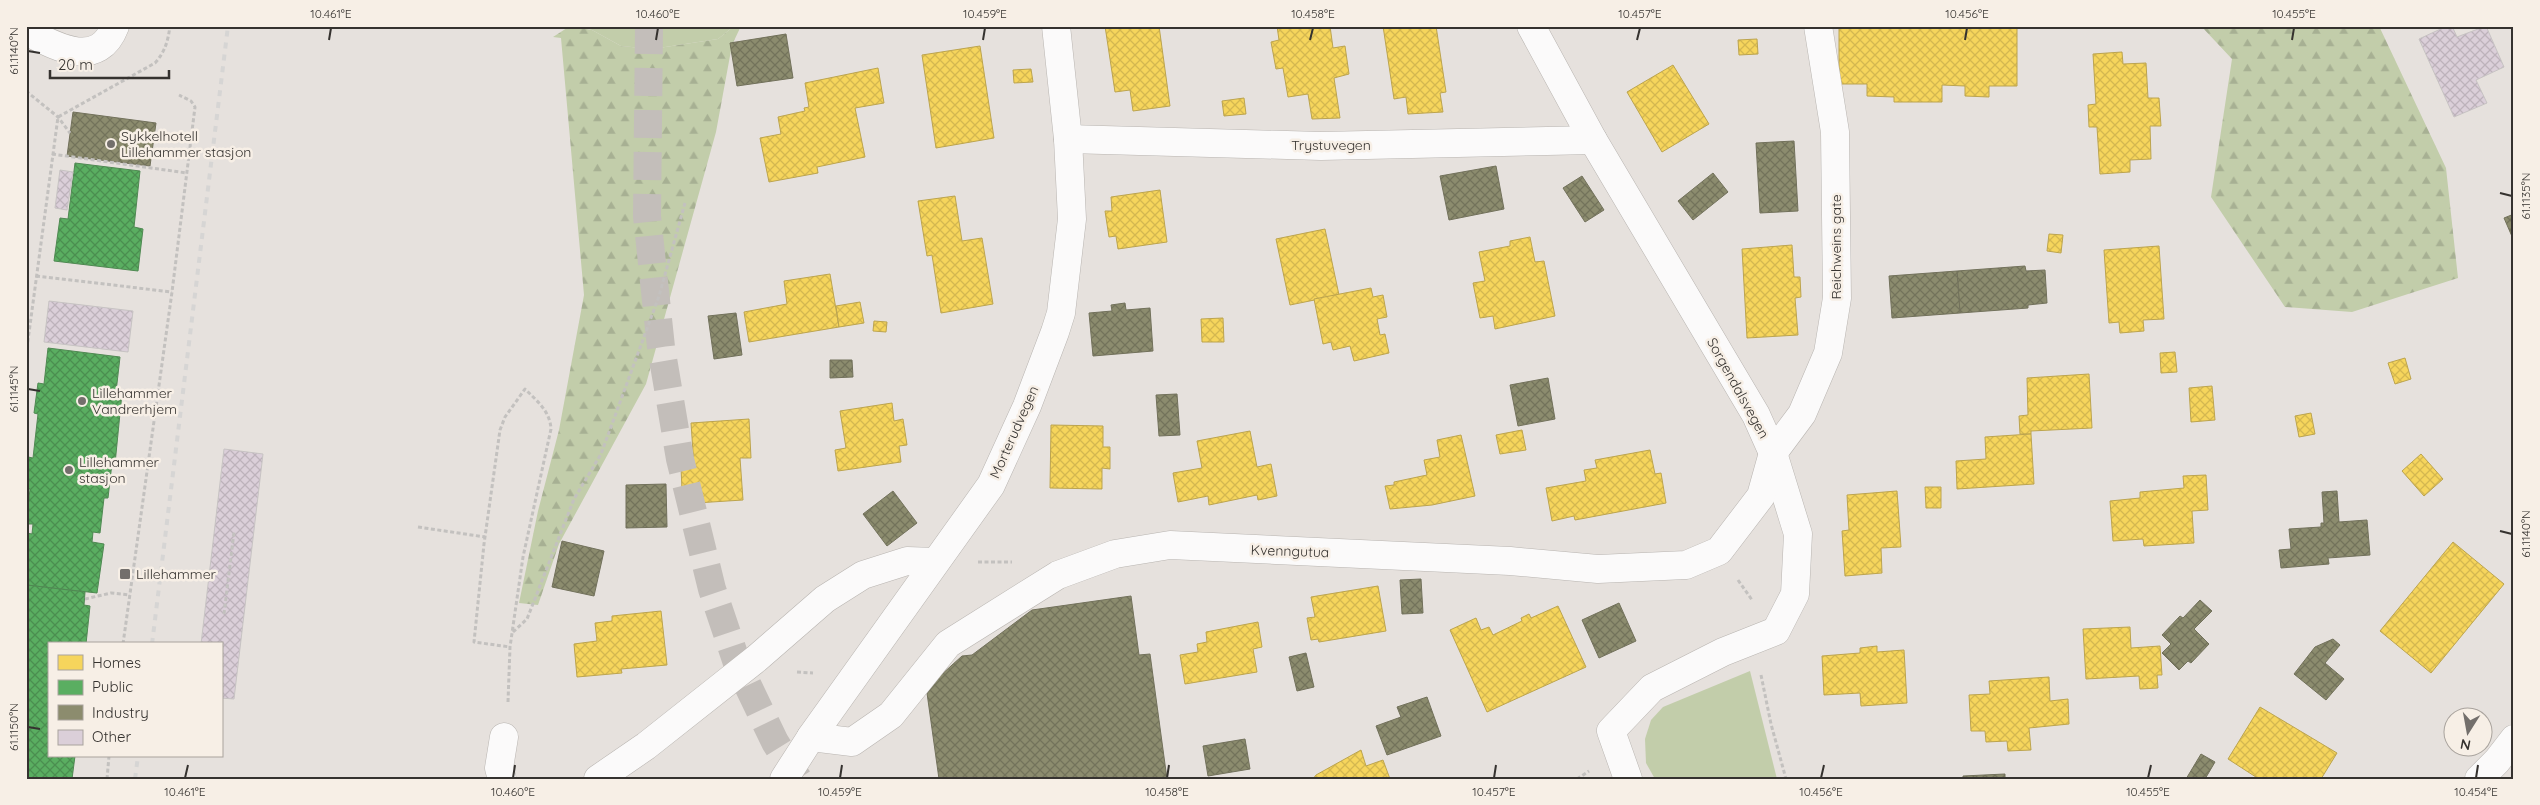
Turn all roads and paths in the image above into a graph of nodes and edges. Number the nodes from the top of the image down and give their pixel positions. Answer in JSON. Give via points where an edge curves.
{"nodes":[{"id":1,"x":115,"y":26,"type":"edge"},
{"id":2,"x":170,"y":26,"type":"edge"},
{"id":3,"x":1056,"y":26,"type":"edge"},
{"id":4,"x":1531,"y":26,"type":"edge"},
{"id":5,"x":1818,"y":26,"type":"edge"},
{"id":6,"x":26,"y":31,"type":"edge"},
{"id":7,"x":26,"y":91,"type":"edge"},
{"id":8,"x":179,"y":95,"type":"dead end"},
{"id":9,"x":58,"y":117,"type":"junction"},
{"id":10,"x":70,"y":133,"type":"dead end"},
{"id":11,"x":1068,"y":139,"type":"junction"},
{"id":12,"x":1593,"y":140,"type":"junction"},
{"id":13,"x":52,"y":154,"type":"junction"},
{"id":14,"x":187,"y":173,"type":"junction"},
{"id":15,"x":685,"y":203,"type":"dead end"},
{"id":16,"x":36,"y":276,"type":"junction"},
{"id":17,"x":172,"y":292,"type":"junction"},
{"id":18,"x":28,"y":326,"type":"edge"},
{"id":19,"x":26,"y":355,"type":"edge"},
{"id":20,"x":1773,"y":453,"type":"junction"},
{"id":21,"x":418,"y":527,"type":"dead end"},
{"id":22,"x":234,"y":532,"type":"dead end"},
{"id":23,"x":486,"y":536,"type":"junction"},
{"id":24,"x":1719,"y":551,"type":"junction"},
{"id":25,"x":935,"y":562,"type":"junction"},
{"id":26,"x":1058,"y":575,"type":"junction"},
{"id":27,"x":130,"y":595,"type":"junction"},
{"id":28,"x":1758,"y":595,"type":"dead end"},
{"id":29,"x":85,"y":599,"type":"dead end"},
{"id":30,"x":224,"y":614,"type":"dead end"},
{"id":31,"x":1776,"y":631,"type":"junction"},
{"id":32,"x":512,"y":632,"type":"junction"},
{"id":33,"x":123,"y":642,"type":"edge"},
{"id":34,"x":510,"y":647,"type":"junction"},
{"id":35,"x":756,"y":659,"type":"junction"},
{"id":36,"x":845,"y":689,"type":"junction"},
{"id":37,"x":504,"y":737,"type":"joint"},
{"id":38,"x":811,"y":737,"type":"junction"},
{"id":39,"x":2514,"y":739,"type":"edge"},
{"id":40,"x":109,"y":758,"type":"edge"},
{"id":41,"x":107,"y":779,"type":"edge"},
{"id":42,"x":502,"y":779,"type":"edge"},
{"id":43,"x":598,"y":779,"type":"edge"},
{"id":44,"x":784,"y":779,"type":"edge"},
{"id":45,"x":1628,"y":779,"type":"edge"},
{"id":46,"x":1786,"y":779,"type":"edge"},
{"id":47,"x":2479,"y":779,"type":"edge"}],
"edges":[{"from":1,"to":6,"type":"street","via":[[104,44],[81,52],[59,48]]},
{"from":2,"to":9,"type":"path","via":[[168,43],[155,63]]},
{"from":3,"to":11,"type":"street","name":"Morterudvegen"},
{"from":4,"to":12,"type":"street","name":"Sorgendalsvegen"},
{"from":5,"to":20,"type":"street","name":"Reichweins gate","via":[[1835,132],[1837,298],[1828,353],[1802,414]]},
{"from":7,"to":9,"type":"path"},
{"from":8,"to":14,"type":"path","via":[[195,107]]},
{"from":9,"to":10,"type":"path"},
{"from":9,"to":13,"type":"path"},
{"from":11,"to":12,"type":"street","name":"Trystuvegen","via":[[1321,146]]},
{"from":11,"to":25,"type":"street","name":"Morterudvegen","via":[[1072,219],[1061,313],[1027,406],[991,485]]},
{"from":12,"to":20,"type":"street","name":"Sorgendalsvegen","via":[[1756,415]]},
{"from":13,"to":14,"type":"path"},
{"from":13,"to":16,"type":"path"},
{"from":14,"to":17,"type":"path"},
{"from":15,"to":32,"type":"path","via":[[659,296],[601,454],[574,499],[527,619]]},
{"from":16,"to":17,"type":"path"},
{"from":16,"to":18,"type":"path"},
{"from":17,"to":27,"type":"path"},
{"from":18,"to":19,"type":"path"},
{"from":20,"to":24,"type":"street","name":"Kvenngutua","via":[[1761,496]]},
{"from":20,"to":31,"type":"street","name":"Sorgendalsvegen","via":[[1798,534],[1795,594]]},
{"from":21,"to":23,"type":"path"},
{"from":22,"to":30,"type":"path"},
{"from":23,"to":32,"type":"path","via":[[500,430],[524,389],[546,410],[551,429],[523,557]]},
{"from":23,"to":34,"type":"path","via":[[474,642]]},
{"from":24,"to":26,"type":"street","name":"Kvenngutua","via":[[1686,565],[1598,569],[1170,544],[1115,554]]},
{"from":24,"to":28,"type":"path","via":[[1752,601]]},
{"from":25,"to":26,"type":"path","via":[[1028,562]]},
{"from":25,"to":35,"type":"street","via":[[907,561],[863,575],[805,614]]},
{"from":25,"to":36,"type":"street","name":"Morterudvegen"},
{"from":26,"to":38,"type":"street","name":"Kvenngutua","via":[[948,644],[890,715],[852,742]]},
{"from":27,"to":29,"type":"path","via":[[111,593]]},
{"from":27,"to":33,"type":"path"},
{"from":31,"to":45,"type":"street","via":[[1723,652],[1652,688],[1611,731]]},
{"from":31,"to":46,"type":"path","via":[[1760,671]]},
{"from":32,"to":34,"type":"path"},
{"from":34,"to":37,"type":"path"},
{"from":35,"to":36,"type":"path","via":[[786,671],[821,673]]},
{"from":35,"to":43,"type":"street","via":[[646,746]]},
{"from":36,"to":38,"type":"street","name":"Morterudvegen"},
{"from":37,"to":42,"type":"street","via":[[499,768]]},
{"from":38,"to":44,"type":"street","name":"Morterudvegen"},
{"from":39,"to":47,"type":"street"},
{"from":40,"to":41,"type":"path"}]}
